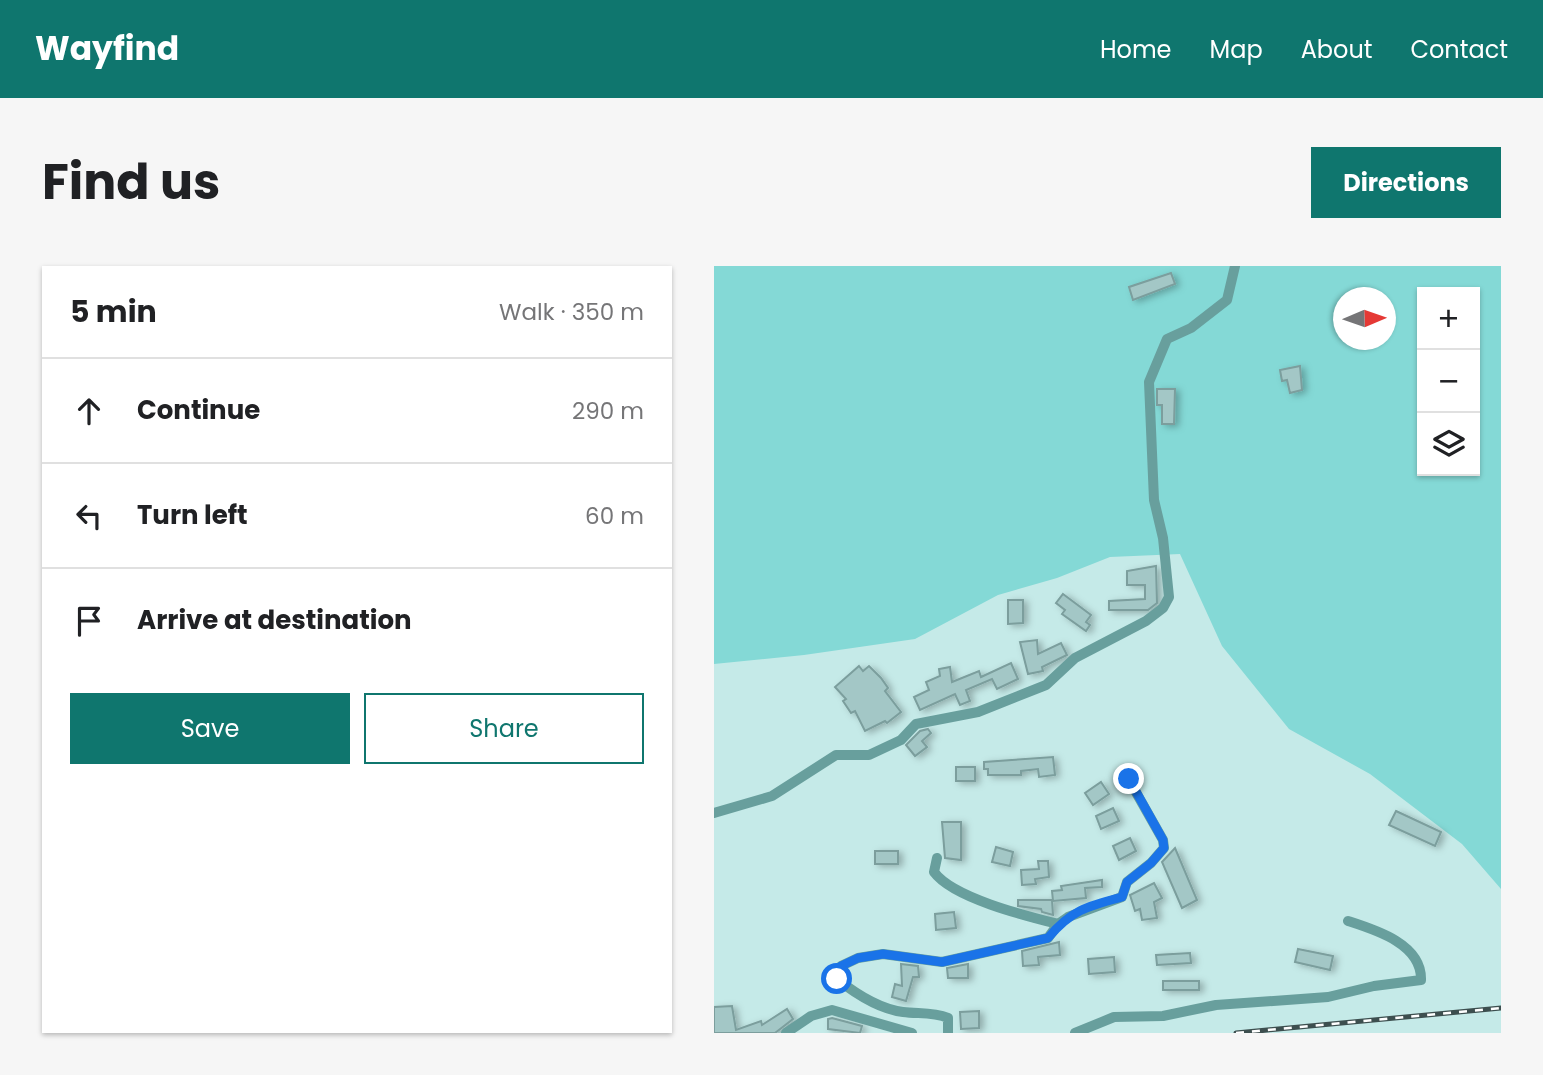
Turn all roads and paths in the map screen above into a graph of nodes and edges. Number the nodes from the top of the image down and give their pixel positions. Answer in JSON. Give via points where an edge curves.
{"nodes":[{"id":1,"x":1235,"y":266,"type":"edge"},
{"id":2,"x":1129,"y":779,"type":"dead end"},
{"id":3,"x":714,"y":813,"type":"edge"},
{"id":4,"x":937,"y":858,"type":"dead end"},
{"id":5,"x":1348,"y":921,"type":"dead end"},
{"id":6,"x":1058,"y":924,"type":"junction"},
{"id":7,"x":786,"y":1033,"type":"edge"},
{"id":8,"x":912,"y":1033,"type":"edge"},
{"id":9,"x":948,"y":1033,"type":"edge"},
{"id":10,"x":1075,"y":1033,"type":"edge"}],
"edges":[{"from":1,"to":3,"type":"street","via":[[1227,300],[1167,339],[1149,382],[1154,500],[1169,597],[1163,608],[1075,658],[1046,685],[978,712],[916,724],[901,740],[869,755],[836,755],[772,796]]},
{"from":2,"to":6,"type":"street","via":[[1164,848],[1127,882],[1122,897],[1096,904]]},
{"from":4,"to":6,"type":"street","via":[[934,872],[947,884]]},
{"from":5,"to":10,"type":"street","via":[[1380,932],[1412,953],[1421,980],[1328,996],[1216,1004],[1163,1016],[1114,1017]]},
{"from":6,"to":9,"type":"street","via":[[1048,938],[942,962],[883,954],[841,966],[837,979],[858,996],[899,1012],[948,1018]]},
{"from":7,"to":8,"type":"street","via":[[811,1016],[832,1010]]}]}
